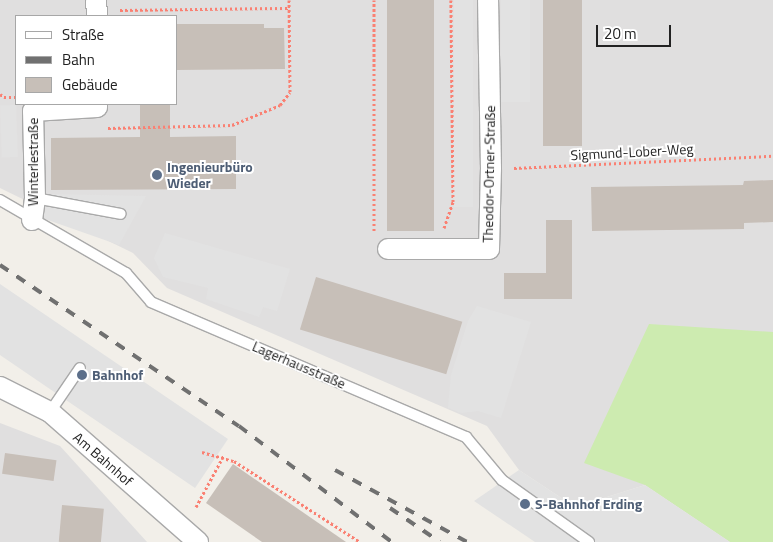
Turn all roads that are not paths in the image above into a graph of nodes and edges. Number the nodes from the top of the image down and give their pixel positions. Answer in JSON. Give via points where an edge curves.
{"nodes":[{"id":1,"x":488,"y":0,"type":"edge"},
{"id":2,"x":97,"y":105,"type":"edge"},
{"id":3,"x":35,"y":198,"type":"junction"},
{"id":4,"x":0,"y":200,"type":"edge"},
{"id":5,"x":121,"y":214,"type":"dead end"},
{"id":6,"x":32,"y":220,"type":"junction"},
{"id":7,"x":381,"y":242,"type":"road end"},
{"id":8,"x":80,"y":368,"type":"dead end"},
{"id":9,"x":0,"y":387,"type":"edge"},
{"id":10,"x":50,"y":412,"type":"junction"},
{"id":11,"x":198,"y":542,"type":"edge"},
{"id":12,"x":589,"y":542,"type":"edge"}],
"edges":[{"from":1,"to":7,"type":"street","name":"Theodor-Ortner-Straße","via":[[489,249]]},
{"from":2,"to":3,"type":"street","name":"Winterlestraße","via":[[33,111]]},
{"from":3,"to":5,"type":"lane"},
{"from":3,"to":6,"type":"street","name":"Winterlestraße"},
{"from":4,"to":6,"type":"lane","name":"Lagerhausstraße"},
{"from":6,"to":12,"type":"lane","name":"Lagerhausstraße","via":[[126,273],[151,302],[466,437],[502,480]]},
{"from":8,"to":10,"type":"lane"},
{"from":9,"to":10,"type":"street","name":"Am Bahnhof"},
{"from":10,"to":11,"type":"street","name":"Am Bahnhof"}]}
